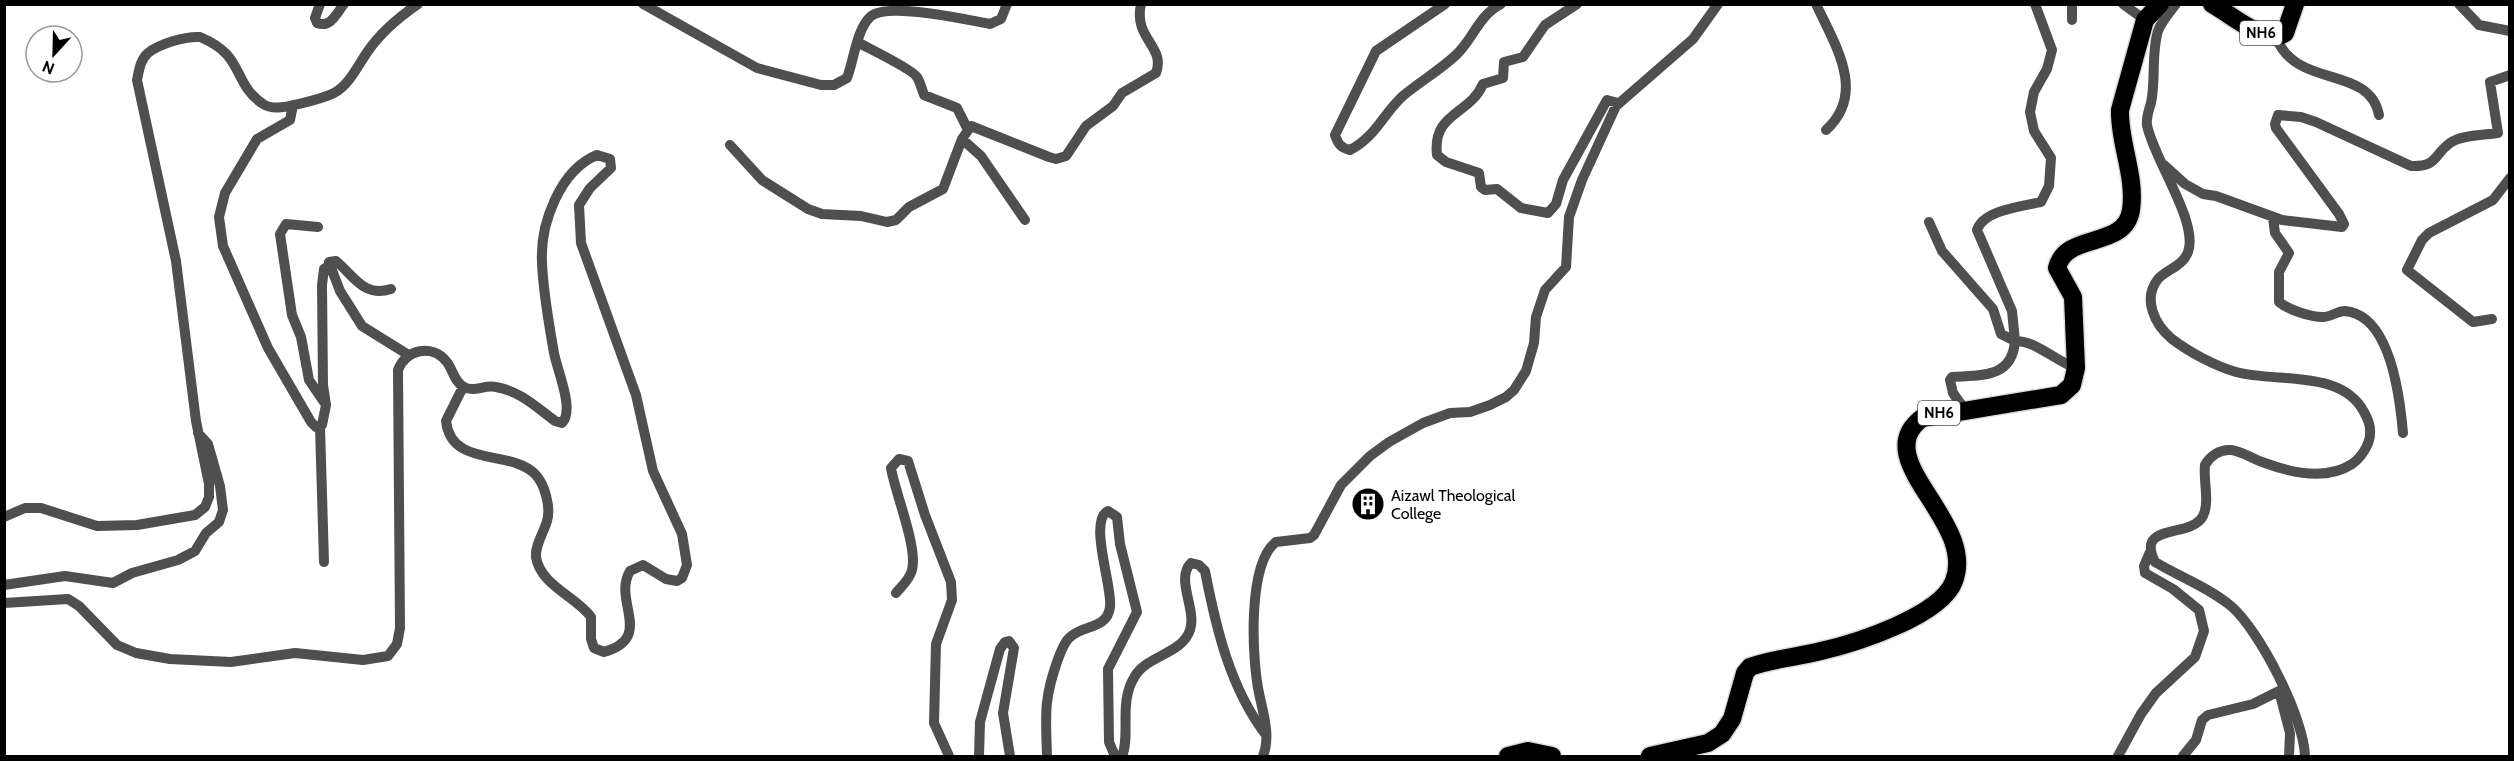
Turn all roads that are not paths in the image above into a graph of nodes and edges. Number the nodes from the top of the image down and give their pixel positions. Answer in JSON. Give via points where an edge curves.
{"nodes":[{"id":1,"x":320,"y":4,"type":"edge"},
{"id":2,"x":344,"y":4,"type":"edge"},
{"id":3,"x":418,"y":4,"type":"edge"},
{"id":4,"x":643,"y":4,"type":"edge"},
{"id":5,"x":1008,"y":4,"type":"edge"},
{"id":6,"x":1141,"y":4,"type":"edge"},
{"id":7,"x":1445,"y":4,"type":"edge"},
{"id":8,"x":1501,"y":4,"type":"edge"},
{"id":9,"x":1577,"y":4,"type":"edge"},
{"id":10,"x":1718,"y":4,"type":"edge"},
{"id":11,"x":1816,"y":4,"type":"edge"},
{"id":12,"x":2034,"y":4,"type":"edge"},
{"id":13,"x":2072,"y":4,"type":"edge"},
{"id":14,"x":2123,"y":4,"type":"edge"},
{"id":15,"x":2160,"y":4,"type":"edge"},
{"id":16,"x":2176,"y":4,"type":"edge"},
{"id":17,"x":2212,"y":4,"type":"edge"},
{"id":18,"x":2295,"y":4,"type":"edge"},
{"id":19,"x":2459,"y":4,"type":"edge"},
{"id":20,"x":2072,"y":20,"type":"dead end"},
{"id":21,"x":2145,"y":20,"type":"junction"},
{"id":22,"x":2510,"y":32,"type":"edge"},
{"id":23,"x":2276,"y":37,"type":"junction"},
{"id":24,"x":858,"y":43,"type":"junction"},
{"id":25,"x":2510,"y":75,"type":"edge"},
{"id":26,"x":1618,"y":103,"type":"junction"},
{"id":27,"x":293,"y":105,"type":"junction"},
{"id":28,"x":2379,"y":115,"type":"dead end"},
{"id":29,"x":2499,"y":127,"type":"junction"},
{"id":30,"x":967,"y":128,"type":"junction"},
{"id":31,"x":1826,"y":130,"type":"dead end"},
{"id":32,"x":2510,"y":136,"type":"edge"},
{"id":33,"x":962,"y":139,"type":"junction"},
{"id":34,"x":730,"y":145,"type":"dead end"},
{"id":35,"x":2161,"y":162,"type":"junction"},
{"id":36,"x":2510,"y":178,"type":"edge"},
{"id":37,"x":2273,"y":218,"type":"junction"},
{"id":38,"x":1024,"y":220,"type":"dead end"},
{"id":39,"x":1929,"y":222,"type":"dead end"},
{"id":40,"x":318,"y":227,"type":"dead end"},
{"id":41,"x":327,"y":265,"type":"junction"},
{"id":42,"x":391,"y":289,"type":"dead end"},
{"id":43,"x":2492,"y":319,"type":"dead end"},
{"id":44,"x":2015,"y":341,"type":"junction"},
{"id":45,"x":408,"y":354,"type":"junction"},
{"id":46,"x":2076,"y":368,"type":"junction"},
{"id":47,"x":463,"y":387,"type":"junction"},
{"id":48,"x":326,"y":405,"type":"junction"},
{"id":49,"x":1965,"y":410,"type":"junction"},
{"id":50,"x":320,"y":427,"type":"junction"},
{"id":51,"x":198,"y":433,"type":"junction"},
{"id":52,"x":2403,"y":433,"type":"dead end"},
{"id":53,"x":4,"y":517,"type":"edge"},
{"id":54,"x":2150,"y":552,"type":"junction"},
{"id":55,"x":324,"y":562,"type":"dead end"},
{"id":56,"x":4,"y":585,"type":"edge"},
{"id":57,"x":896,"y":593,"type":"dead end"},
{"id":58,"x":4,"y":603,"type":"edge"},
{"id":59,"x":2277,"y":675,"type":"junction"},
{"id":60,"x":2279,"y":691,"type":"junction"},
{"id":61,"x":1266,"y":735,"type":"junction"},
{"id":62,"x":949,"y":756,"type":"edge"},
{"id":63,"x":979,"y":756,"type":"edge"},
{"id":64,"x":1010,"y":756,"type":"edge"},
{"id":65,"x":1047,"y":756,"type":"edge"},
{"id":66,"x":1115,"y":756,"type":"edge"},
{"id":67,"x":1122,"y":756,"type":"edge"},
{"id":68,"x":1263,"y":756,"type":"edge"},
{"id":69,"x":1508,"y":756,"type":"edge"},
{"id":70,"x":1552,"y":756,"type":"edge"},
{"id":71,"x":1650,"y":756,"type":"edge"},
{"id":72,"x":2118,"y":756,"type":"edge"},
{"id":73,"x":2183,"y":756,"type":"edge"},
{"id":74,"x":2289,"y":756,"type":"edge"},
{"id":75,"x":2305,"y":756,"type":"edge"}],
"edges":[{"from":1,"to":2,"type":"street","via":[[315,18],[322,25],[330,22]]},
{"from":3,"to":27,"type":"street","via":[[383,33],[351,77],[334,93]]},
{"from":4,"to":24,"type":"street","via":[[757,68],[802,82],[843,82]]},
{"from":5,"to":24,"type":"street","via":[[1001,19],[990,24],[882,11],[870,17]]},
{"from":6,"to":30,"type":"street","via":[[1139,25],[1157,54],[1156,73],[1124,91],[1112,108],[1086,126],[1066,156],[1048,157],[975,126]]},
{"from":7,"to":8,"type":"street","via":[[1373,56],[1335,135],[1343,148],[1350,150],[1362,144],[1402,96],[1456,56],[1481,20]]},
{"from":9,"to":26,"type":"street","via":[[1545,25],[1522,57],[1504,62],[1503,78],[1483,84],[1476,98],[1445,121],[1436,145],[1437,155],[1479,173],[1485,190],[1497,189],[1521,208],[1548,213],[1607,100]]},
{"from":10,"to":26,"type":"street","via":[[1693,39]]},
{"from":11,"to":31,"type":"street","via":[[1845,70],[1846,103],[1837,121]]},
{"from":12,"to":44,"type":"street","via":[[2052,50],[2034,92],[2030,121],[2050,158],[2049,186],[2041,202],[1992,215],[1980,222],[1977,230],[2012,311]]},
{"from":13,"to":20,"type":"street"},
{"from":14,"to":21,"type":"street"},
{"from":15,"to":21,"type":"highway","number":"NH6"},
{"from":16,"to":35,"type":"street","via":[[2158,30],[2147,118]]},
{"from":17,"to":23,"type":"highway","number":"NH6","via":[[2256,32]]},
{"from":18,"to":23,"type":"highway","number":"NH6","via":[[2285,33]]},
{"from":19,"to":22,"type":"street","via":[[2479,25]]},
{"from":21,"to":46,"type":"highway","number":"NH6","via":[[2120,110],[2131,211],[2120,229],[2064,252],[2057,268],[2073,297]]},
{"from":23,"to":28,"type":"street","via":[[2285,54],[2306,69],[2362,88],[2376,102]]},
{"from":24,"to":30,"type":"street","via":[[910,70],[924,95],[957,108]]},
{"from":25,"to":29,"type":"street","via":[[2490,82]]},
{"from":26,"to":61,"type":"street","via":[[1582,180],[1567,227],[1566,267],[1545,290],[1526,371],[1514,390],[1490,405],[1423,423],[1389,442],[1341,485],[1314,535],[1276,542],[1265,554],[1257,579],[1255,656]]},
{"from":27,"to":50,"type":"street","via":[[290,120],[255,141],[225,193],[219,210],[219,234],[268,348],[303,411],[313,425]]},
{"from":27,"to":51,"type":"street","via":[[262,104],[227,53],[200,37],[171,42],[148,53],[139,72],[139,92],[176,261]]},
{"from":29,"to":32,"type":"street"},
{"from":29,"to":37,"type":"street","via":[[2498,133],[2452,141],[2434,161],[2411,166],[2316,122],[2278,115],[2276,128],[2344,224],[2336,227]]},
{"from":30,"to":33,"type":"street"},
{"from":33,"to":34,"type":"street","via":[[943,189],[909,207],[892,222],[813,211],[762,180]]},
{"from":33,"to":38,"type":"street","via":[[981,156]]},
{"from":35,"to":37,"type":"street","via":[[2203,194]]},
{"from":35,"to":54,"type":"street","via":[[2190,237],[2182,262],[2159,278],[2153,288],[2151,309],[2162,329],[2173,340],[2235,371],[2341,389],[2361,406],[2371,432],[2357,460],[2327,473],[2307,474],[2265,464],[2231,450],[2219,452],[2205,465],[2203,517],[2190,527],[2161,533]]},
{"from":36,"to":43,"type":"street","via":[[2493,200],[2429,233],[2407,270],[2473,322]]},
{"from":37,"to":52,"type":"street","via":[[2275,233],[2289,253],[2279,272],[2279,302],[2321,317],[2347,311],[2365,319],[2392,361]]},
{"from":39,"to":44,"type":"street","via":[[1942,251],[1993,309],[2001,334]]},
{"from":40,"to":48,"type":"street","via":[[286,224],[280,234],[292,315],[301,337],[309,380]]},
{"from":41,"to":42,"type":"street","via":[[336,261],[363,287],[381,292]]},
{"from":41,"to":45,"type":"street","via":[[333,267],[340,291],[362,326]]},
{"from":41,"to":48,"type":"street","via":[[322,303]]},
{"from":44,"to":46,"type":"street","via":[[2028,341]]},
{"from":44,"to":49,"type":"street","via":[[2012,356],[1995,374],[1952,377],[1953,393]]},
{"from":45,"to":47,"type":"street","via":[[420,351],[442,357]]},
{"from":45,"to":58,"type":"street","via":[[398,370],[400,628],[397,644],[388,656],[363,660],[296,653],[231,662],[170,660],[117,645],[69,599]]},
{"from":46,"to":49,"type":"highway","number":"NH6","via":[[2072,385],[2061,395]]},
{"from":47,"to":47,"type":"street","via":[[508,389],[555,421],[565,420],[568,408],[554,354],[542,261],[548,218],[558,192],[587,159],[604,155],[610,159],[611,168],[579,205],[581,243],[636,395],[653,471],[682,534],[687,558],[685,573],[677,581],[640,565],[630,571],[630,632],[624,644],[604,652],[594,648],[591,617],[541,569],[536,549],[548,519],[548,506],[537,476],[524,468],[461,448],[452,438],[446,421]]},
{"from":48,"to":50,"type":"street"},
{"from":49,"to":71,"type":"highway","number":"NH6","via":[[1922,418],[1912,427],[1905,450],[1912,472],[1937,506],[1955,542],[1956,579],[1949,593],[1907,621],[1822,651],[1750,667],[1744,673],[1732,719],[1722,734],[1708,743]]},
{"from":50,"to":55,"type":"street"},
{"from":51,"to":53,"type":"street","via":[[209,497],[195,515],[97,526],[41,508],[25,508]]},
{"from":51,"to":56,"type":"street","via":[[208,444],[223,510],[219,522],[206,533],[195,551],[113,583],[65,576]]},
{"from":54,"to":59,"type":"street","via":[[2155,562],[2201,586],[2249,624]]},
{"from":54,"to":72,"type":"street","via":[[2145,573],[2199,610],[2204,631],[2195,657],[2156,693]]},
{"from":57,"to":62,"type":"street","via":[[913,565],[905,515],[891,468],[899,459],[908,460],[951,582],[952,600],[936,644],[934,723]]},
{"from":59,"to":60,"type":"street"},
{"from":59,"to":75,"type":"street","via":[[2298,725]]},
{"from":60,"to":73,"type":"street","via":[[2253,704],[2208,715]]},
{"from":60,"to":74,"type":"street","via":[[2290,733]]},
{"from":61,"to":67,"type":"street","via":[[1252,716],[1226,656],[1204,571],[1191,563],[1185,573],[1190,630],[1181,644],[1143,667],[1132,681]]},
{"from":61,"to":68,"type":"street"},
{"from":63,"to":64,"type":"street","via":[[982,714],[1000,649],[1010,641],[1014,648],[1003,713]]},
{"from":65,"to":66,"type":"street","via":[[1046,699],[1062,650],[1076,633],[1102,623],[1110,609],[1100,527],[1102,516],[1108,511],[1117,517],[1137,606],[1136,617],[1107,674],[1109,742]]},
{"from":69,"to":70,"type":"highway","via":[[1528,751]]}]}
